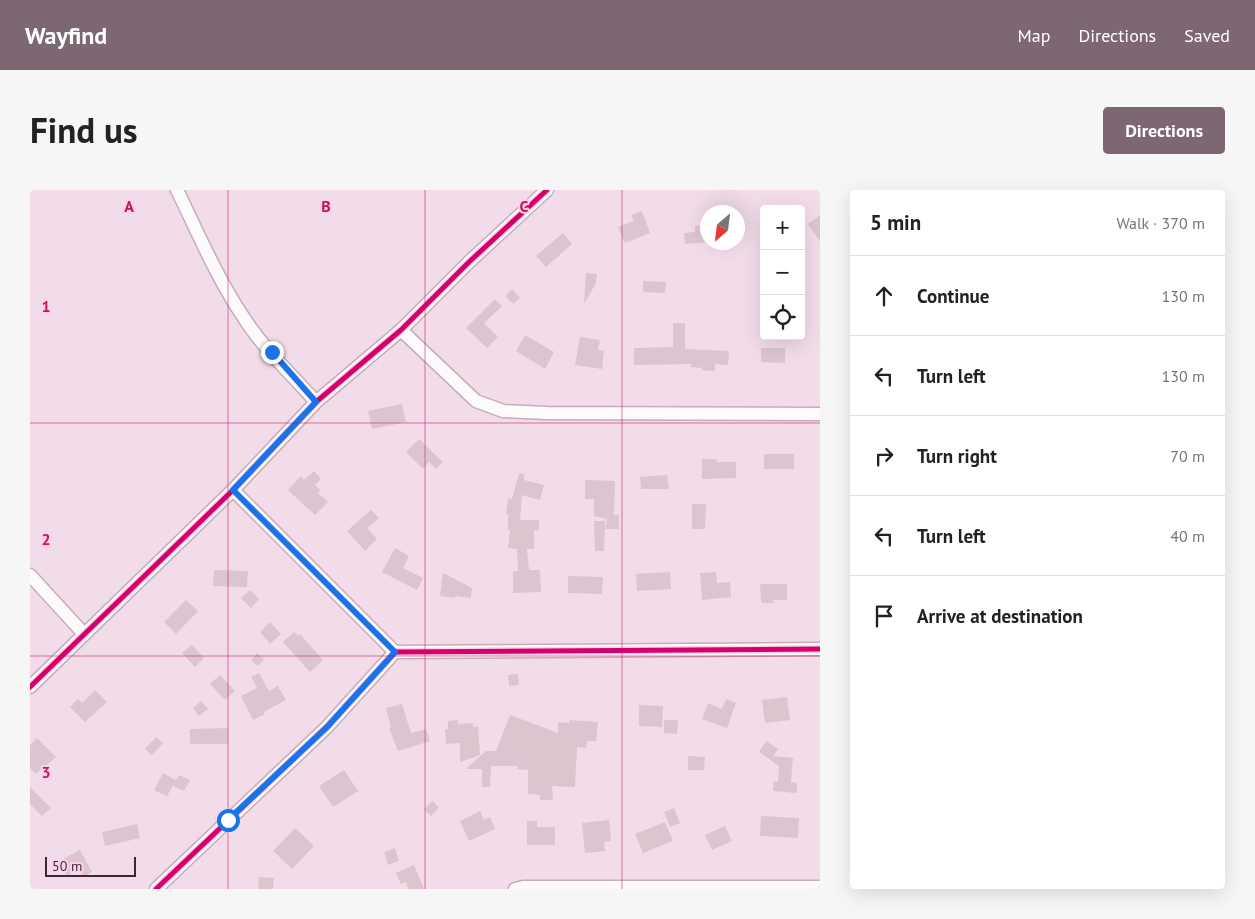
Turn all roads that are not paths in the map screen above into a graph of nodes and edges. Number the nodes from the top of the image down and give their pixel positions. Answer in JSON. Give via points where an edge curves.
{"nodes":[{"id":1,"x":177,"y":190,"type":"edge"},
{"id":2,"x":548,"y":190,"type":"edge"},
{"id":3,"x":401,"y":330,"type":"junction"},
{"id":4,"x":316,"y":402,"type":"junction"},
{"id":5,"x":820,"y":414,"type":"edge"},
{"id":6,"x":233,"y":490,"type":"junction"},
{"id":7,"x":30,"y":574,"type":"edge"},
{"id":8,"x":84,"y":634,"type":"junction"},
{"id":9,"x":820,"y":650,"type":"edge"},
{"id":10,"x":395,"y":652,"type":"junction"},
{"id":11,"x":30,"y":687,"type":"edge"},
{"id":12,"x":820,"y":887,"type":"edge"},
{"id":13,"x":156,"y":889,"type":"edge"},
{"id":14,"x":515,"y":889,"type":"edge"}],
"edges":[{"from":1,"to":4,"type":"street","via":[[244,319]]},
{"from":2,"to":3,"type":"street"},
{"from":3,"to":4,"type":"street"},
{"from":3,"to":5,"type":"street","via":[[476,401],[504,411]]},
{"from":4,"to":6,"type":"street"},
{"from":6,"to":8,"type":"street"},
{"from":6,"to":10,"type":"street"},
{"from":7,"to":8,"type":"street"},
{"from":8,"to":11,"type":"street"},
{"from":9,"to":10,"type":"street"},
{"from":10,"to":13,"type":"street","via":[[327,727]]},
{"from":12,"to":14,"type":"street"}]}
